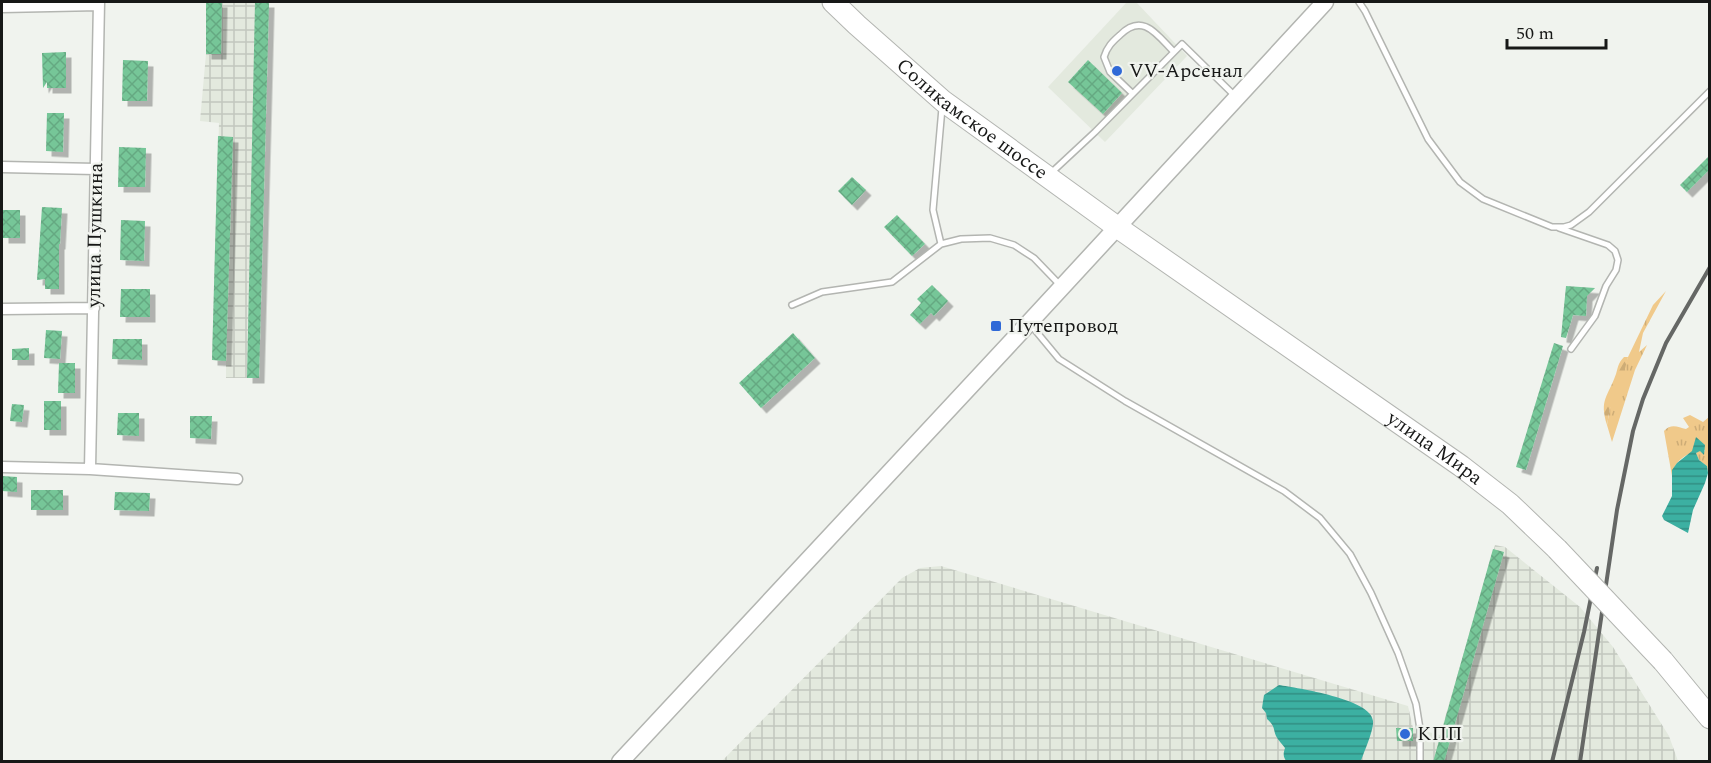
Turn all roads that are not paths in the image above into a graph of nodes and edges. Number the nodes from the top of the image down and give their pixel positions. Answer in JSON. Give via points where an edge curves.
{"nodes":[{"id":1,"x":833,"y":2,"type":"edge"},
{"id":2,"x":1325,"y":2,"type":"edge"},
{"id":3,"x":1359,"y":2,"type":"edge"},
{"id":4,"x":99,"y":3,"type":"edge"},
{"id":5,"x":2,"y":7,"type":"edge"},
{"id":6,"x":1174,"y":52,"type":"junction"},
{"id":7,"x":1710,"y":91,"type":"edge"},
{"id":8,"x":1132,"y":93,"type":"junction"},
{"id":9,"x":1236,"y":96,"type":"junction"},
{"id":10,"x":943,"y":101,"type":"junction"},
{"id":11,"x":2,"y":167,"type":"edge"},
{"id":12,"x":96,"y":168,"type":"junction"},
{"id":13,"x":1048,"y":177,"type":"junction"},
{"id":14,"x":1117,"y":227,"type":"junction"},
{"id":15,"x":1558,"y":228,"type":"junction"},
{"id":16,"x":941,"y":244,"type":"junction"},
{"id":17,"x":1062,"y":286,"type":"junction"},
{"id":18,"x":792,"y":305,"type":"dead end"},
{"id":19,"x":93,"y":308,"type":"junction"},
{"id":20,"x":2,"y":309,"type":"edge"},
{"id":21,"x":1029,"y":323,"type":"junction"},
{"id":22,"x":1571,"y":350,"type":"dead end"},
{"id":23,"x":2,"y":467,"type":"edge"},
{"id":24,"x":90,"y":469,"type":"junction"},
{"id":25,"x":237,"y":479,"type":"dead end"},
{"id":26,"x":1710,"y":718,"type":"edge"},
{"id":27,"x":620,"y":762,"type":"edge"},
{"id":28,"x":1420,"y":762,"type":"edge"}],
"edges":[{"from":1,"to":10,"type":"highway","name":"Соликамское шоссе"},
{"from":2,"to":9,"type":"street"},
{"from":3,"to":15,"type":"lane","via":[[1417,120],[1449,170],[1484,199]]},
{"from":4,"to":5,"type":"street"},
{"from":4,"to":12,"type":"street","name":"улица Пушкина"},
{"from":6,"to":8,"type":"lane"},
{"from":6,"to":8,"type":"lane","via":[[1149,28],[1137,24],[1108,46],[1104,57],[1110,72]]},
{"from":6,"to":9,"type":"lane","via":[[1182,44]]},
{"from":7,"to":15,"type":"lane","via":[[1589,212],[1571,225]]},
{"from":8,"to":13,"type":"lane"},
{"from":9,"to":14,"type":"street"},
{"from":10,"to":13,"type":"highway","name":"Соликамское шоссе"},
{"from":10,"to":16,"type":"lane","via":[[933,210]]},
{"from":11,"to":12,"type":"street"},
{"from":12,"to":19,"type":"street","name":"улица Пушкина"},
{"from":13,"to":14,"type":"highway","name":"Соликамское шоссе"},
{"from":14,"to":17,"type":"street"},
{"from":14,"to":26,"type":"highway","name":"улица Мира","bridge":true,"via":[[1510,504],[1663,661]]},
{"from":15,"to":22,"type":"lane","via":[[1608,245],[1618,260],[1595,316]]},
{"from":16,"to":17,"type":"lane","via":[[990,238],[1014,245],[1034,258]]},
{"from":16,"to":18,"type":"lane","via":[[892,282],[822,292]]},
{"from":17,"to":21,"type":"street"},
{"from":19,"to":20,"type":"street"},
{"from":19,"to":24,"type":"street","name":"улица Пушкина"},
{"from":21,"to":27,"type":"street"},
{"from":21,"to":28,"type":"lane","via":[[1059,359],[1284,491],[1320,518],[1350,554],[1398,653],[1416,704]]},
{"from":23,"to":24,"type":"street"},
{"from":24,"to":25,"type":"street"}]}
